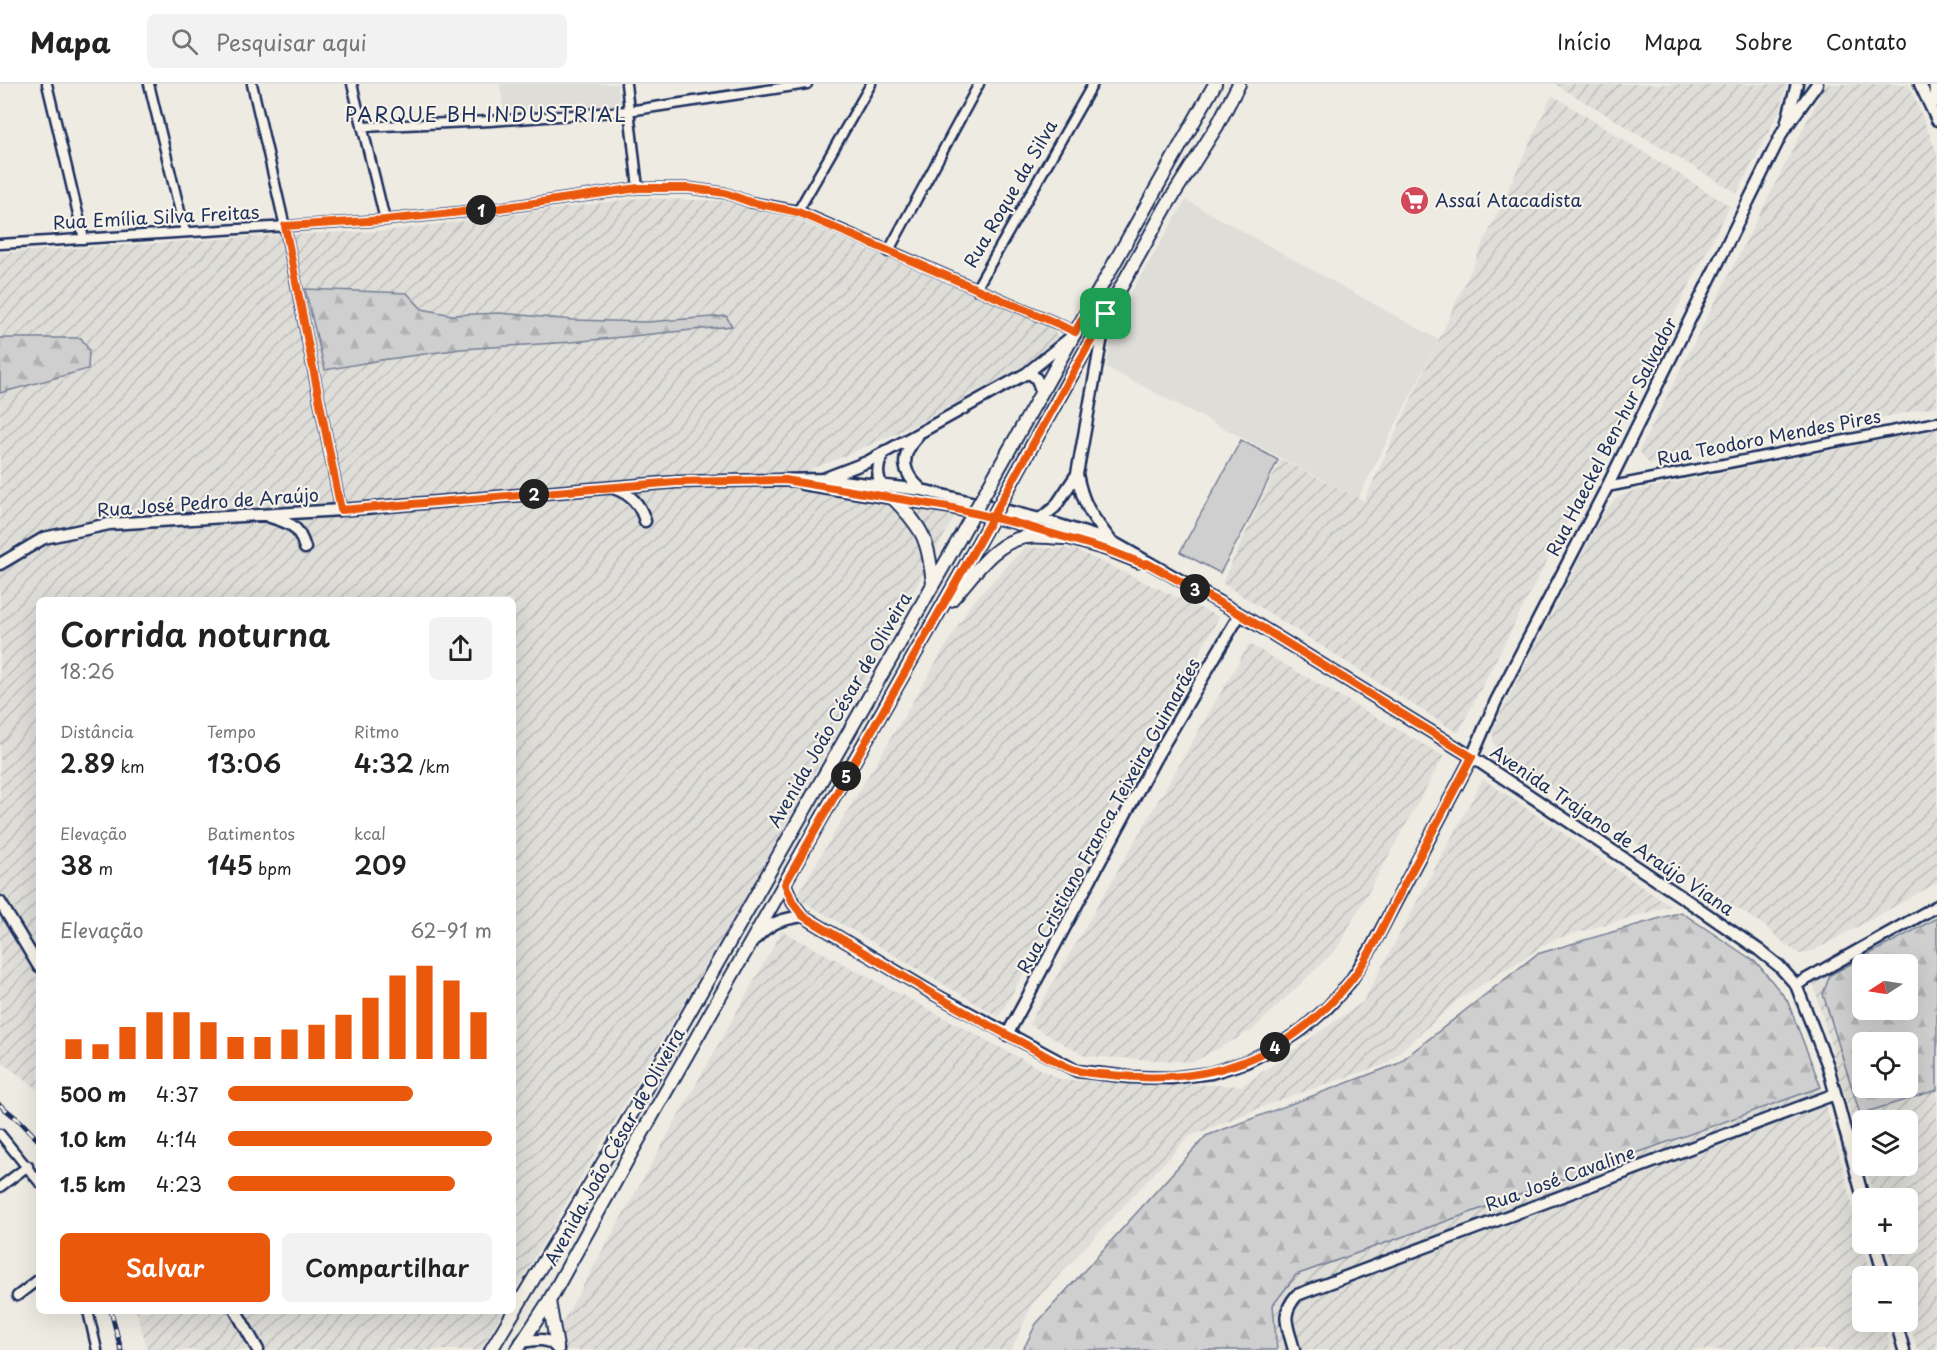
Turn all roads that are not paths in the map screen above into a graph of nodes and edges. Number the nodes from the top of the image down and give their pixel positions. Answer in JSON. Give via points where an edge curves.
{"nodes":[{"id":1,"x":47,"y":84,"type":"edge"},
{"id":2,"x":149,"y":84,"type":"edge"},
{"id":3,"x":252,"y":84,"type":"edge"},
{"id":4,"x":351,"y":84,"type":"edge"},
{"id":5,"x":626,"y":84,"type":"edge"},
{"id":6,"x":807,"y":84,"type":"edge"},
{"id":7,"x":871,"y":84,"type":"edge"},
{"id":8,"x":979,"y":84,"type":"edge"},
{"id":9,"x":1093,"y":84,"type":"edge"},
{"id":10,"x":1215,"y":84,"type":"edge"},
{"id":11,"x":1239,"y":84,"type":"edge"},
{"id":12,"x":1797,"y":84,"type":"edge"},
{"id":13,"x":1817,"y":84,"type":"edge"},
{"id":14,"x":1920,"y":84,"type":"edge"},
{"id":15,"x":1934,"y":84,"type":"edge"},
{"id":16,"x":1937,"y":102,"type":"edge"},
{"id":17,"x":628,"y":111,"type":"junction"},
{"id":18,"x":1937,"y":120,"type":"edge"},
{"id":19,"x":363,"y":128,"type":"junction"},
{"id":20,"x":1784,"y":131,"type":"junction"},
{"id":21,"x":638,"y":188,"type":"junction"},
{"id":22,"x":798,"y":212,"type":"junction"},
{"id":23,"x":385,"y":220,"type":"junction"},
{"id":24,"x":285,"y":226,"type":"junction"},
{"id":25,"x":185,"y":232,"type":"junction"},
{"id":26,"x":84,"y":238,"type":"junction"},
{"id":27,"x":0,"y":243,"type":"edge"},
{"id":28,"x":888,"y":252,"type":"junction"},
{"id":29,"x":976,"y":289,"type":"junction"},
{"id":30,"x":1092,"y":302,"type":"junction"},
{"id":31,"x":1106,"y":314,"type":"junction"},
{"id":32,"x":1074,"y":334,"type":"junction"},
{"id":33,"x":1027,"y":373,"type":"junction"},
{"id":34,"x":1041,"y":392,"type":"junction"},
{"id":35,"x":1937,"y":422,"type":"edge"},
{"id":36,"x":921,"y":433,"type":"junction"},
{"id":37,"x":885,"y":451,"type":"junction"},
{"id":38,"x":1077,"y":474,"type":"junction"},
{"id":39,"x":823,"y":479,"type":"junction"},
{"id":40,"x":785,"y":480,"type":"junction"},
{"id":41,"x":806,"y":484,"type":"joint"},
{"id":42,"x":880,"y":484,"type":"junction"},
{"id":43,"x":609,"y":487,"type":"junction"},
{"id":44,"x":1607,"y":487,"type":"junction"},
{"id":45,"x":922,"y":490,"type":"junction"},
{"id":46,"x":893,"y":498,"type":"junction"},
{"id":47,"x":341,"y":510,"type":"junction"},
{"id":48,"x":264,"y":515,"type":"junction"},
{"id":49,"x":984,"y":516,"type":"junction"},
{"id":50,"x":1040,"y":519,"type":"junction"},
{"id":51,"x":645,"y":521,"type":"dead end"},
{"id":52,"x":1064,"y":538,"type":"junction"},
{"id":53,"x":1111,"y":541,"type":"junction"},
{"id":54,"x":305,"y":548,"type":"dead end"},
{"id":55,"x":1147,"y":563,"type":"junction"},
{"id":56,"x":0,"y":564,"type":"edge"},
{"id":57,"x":933,"y":583,"type":"junction"},
{"id":58,"x":938,"y":614,"type":"junction"},
{"id":59,"x":1240,"y":614,"type":"junction"},
{"id":60,"x":1472,"y":757,"type":"junction"},
{"id":61,"x":785,"y":884,"type":"junction"},
{"id":62,"x":0,"y":902,"type":"edge"},
{"id":63,"x":1937,"y":906,"type":"edge"},
{"id":64,"x":803,"y":916,"type":"junction"},
{"id":65,"x":751,"y":944,"type":"junction"},
{"id":66,"x":36,"y":962,"type":"edge"},
{"id":67,"x":1796,"y":985,"type":"junction"},
{"id":68,"x":1007,"y":1035,"type":"junction"},
{"id":69,"x":1835,"y":1094,"type":"junction"},
{"id":70,"x":0,"y":1134,"type":"edge"},
{"id":71,"x":28,"y":1166,"type":"junction"},
{"id":72,"x":36,"y":1178,"type":"edge"},
{"id":73,"x":0,"y":1187,"type":"edge"},
{"id":74,"x":1860,"y":1188,"type":"edge"},
{"id":75,"x":36,"y":1281,"type":"edge"},
{"id":76,"x":17,"y":1296,"type":"dead end"},
{"id":77,"x":549,"y":1301,"type":"junction"},
{"id":78,"x":516,"y":1307,"type":"edge"},
{"id":79,"x":89,"y":1314,"type":"edge"},
{"id":80,"x":238,"y":1314,"type":"edge"},
{"id":81,"x":512,"y":1314,"type":"edge"},
{"id":82,"x":1899,"y":1332,"type":"edge"},
{"id":83,"x":520,"y":1346,"type":"edge"},
{"id":84,"x":557,"y":1349,"type":"edge"},
{"id":85,"x":97,"y":1350,"type":"edge"},
{"id":86,"x":258,"y":1350,"type":"edge"},
{"id":87,"x":490,"y":1350,"type":"edge"},
{"id":88,"x":1294,"y":1350,"type":"edge"},
{"id":89,"x":1904,"y":1350,"type":"edge"}],
"edges":[{"from":1,"to":26,"type":"street"},
{"from":2,"to":25,"type":"street"},
{"from":3,"to":24,"type":"street"},
{"from":4,"to":19,"type":"street"},
{"from":5,"to":17,"type":"street"},
{"from":6,"to":17,"type":"street"},
{"from":7,"to":22,"type":"street"},
{"from":8,"to":28,"type":"street"},
{"from":9,"to":29,"type":"street","name":"Rua Roque da Silva"},
{"from":10,"to":30,"type":"main road","name":"Avenida João César de Oliveira"},
{"from":11,"to":31,"type":"main road","name":"Avenida João César de Oliveira"},
{"from":12,"to":20,"type":"street","name":"Rua Haeckel Ben-hur Salvador"},
{"from":13,"to":20,"type":"street","name":"Rua Haeckel Ben-hur Salvador"},
{"from":14,"to":18,"type":"street"},
{"from":15,"to":16,"type":"street"},
{"from":17,"to":19,"type":"street"},
{"from":17,"to":21,"type":"street"},
{"from":19,"to":23,"type":"street"},
{"from":20,"to":44,"type":"street","name":"Rua Haeckel Ben-hur Salvador"},
{"from":21,"to":22,"type":"street","name":"Rua Emília Silva Freitas","via":[[725,193]]},
{"from":21,"to":23,"type":"street","name":"Rua Emília Silva Freitas"},
{"from":22,"to":28,"type":"street","name":"Rua Emília Silva Freitas"},
{"from":23,"to":24,"type":"street","name":"Rua Emília Silva Freitas"},
{"from":24,"to":25,"type":"street","name":"Rua Emília Silva Freitas"},
{"from":24,"to":47,"type":"street"},
{"from":25,"to":26,"type":"street","name":"Rua Emília Silva Freitas"},
{"from":26,"to":27,"type":"street","name":"Rua Emília Silva Freitas"},
{"from":28,"to":29,"type":"street","name":"Rua Emília Silva Freitas"},
{"from":29,"to":32,"type":"street","name":"Rua Emília Silva Freitas"},
{"from":30,"to":31,"type":"main road","via":[[1097,313]]},
{"from":30,"to":32,"type":"main road","name":"Avenida João César de Oliveira"},
{"from":31,"to":38,"type":"street","name":"Avenida Trajano de Araújo Viana"},
{"from":31,"to":58,"type":"main road","name":"Avenida João César de Oliveira","bridge":true},
{"from":32,"to":33,"type":"street","name":"Rua José Pedro de Araújo"},
{"from":32,"to":34,"type":"main road","name":"Avenida João César de Oliveira"},
{"from":33,"to":34,"type":"street","via":[[1037,379]]},
{"from":33,"to":36,"type":"street","name":"Rua José Pedro de Araújo"},
{"from":34,"to":57,"type":"main road","name":"Avenida João César de Oliveira","bridge":true},
{"from":35,"to":44,"type":"street","name":"Rua Teodoro Mendes Pires"},
{"from":36,"to":37,"type":"street","name":"Rua José Pedro de Araújo"},
{"from":36,"to":45,"type":"street","via":[[908,449],[905,465],[912,482]]},
{"from":37,"to":39,"type":"street","name":"Rua José Pedro de Araújo"},
{"from":37,"to":42,"type":"street","via":[[879,461]]},
{"from":38,"to":50,"type":"street","via":[[1055,507]]},
{"from":38,"to":53,"type":"street","name":"Avenida Trajano de Araújo Viana","via":[[1087,510]]},
{"from":39,"to":40,"type":"street","name":"Rua José Pedro de Araújo"},
{"from":39,"to":42,"type":"street","name":"Avenida Trajano de Araújo Viana"},
{"from":40,"to":41,"type":"street","name":"Rua José Pedro de Araújo"},
{"from":40,"to":43,"type":"street","name":"Rua José Pedro de Araújo"},
{"from":41,"to":46,"type":"street","name":"Avenida Trajano de Araújo Viana"},
{"from":42,"to":45,"type":"street","name":"Avenida Trajano de Araújo Viana"},
{"from":42,"to":46,"type":"street"},
{"from":43,"to":47,"type":"street","name":"Rua José Pedro de Araújo"},
{"from":43,"to":51,"type":"street","via":[[633,498]]},
{"from":44,"to":60,"type":"street","name":"Rua Haeckel Ben-hur Salvador","via":[[1496,701]]},
{"from":45,"to":50,"type":"street","name":"Avenida Trajano de Araújo Viana"},
{"from":46,"to":49,"type":"street","name":"Avenida Trajano de Araújo Viana"},
{"from":46,"to":57,"type":"main road","via":[[923,536],[930,554]]},
{"from":47,"to":48,"type":"street","name":"Rua José Pedro de Araújo"},
{"from":48,"to":54,"type":"street","via":[[289,523],[300,533]]},
{"from":48,"to":56,"type":"street","name":"Rua José Pedro de Araújo","via":[[110,524],[77,530],[44,538]]},
{"from":49,"to":50,"type":"street"},
{"from":49,"to":52,"type":"street","name":"Avenida Trajano de Araújo Viana"},
{"from":50,"to":53,"type":"street","name":"Avenida Trajano de Araújo Viana"},
{"from":52,"to":55,"type":"street","name":"Avenida Trajano de Araújo Viana"},
{"from":52,"to":58,"type":"main road","via":[[1024,537],[1004,546]]},
{"from":53,"to":55,"type":"street","name":"Avenida Trajano de Araújo Viana"},
{"from":55,"to":59,"type":"street","name":"Avenida Trajano de Araújo Viana"},
{"from":57,"to":78,"type":"main road","name":"Avenida João César de Oliveira","via":[[613,1146]]},
{"from":58,"to":61,"type":"main road","name":"Avenida João César de Oliveira"},
{"from":59,"to":60,"type":"street","name":"Avenida Trajano de Araújo Viana"},
{"from":59,"to":68,"type":"street","name":"Rua Cristiano Franca Teixeira Guimarães","via":[[1155,759]]},
{"from":60,"to":67,"type":"street","name":"Avenida Trajano de Araújo Viana","via":[[1688,900],[1759,950]]},
{"from":60,"to":68,"type":"street","via":[[1350,982],[1303,1029],[1276,1047],[1211,1073],[1171,1078],[1130,1077],[1077,1071]]},
{"from":61,"to":64,"type":"street"},
{"from":61,"to":65,"type":"main road","name":"Avenida João César de Oliveira"},
{"from":62,"to":66,"type":"street"},
{"from":63,"to":67,"type":"street"},
{"from":64,"to":65,"type":"street","via":[[781,920],[764,929]]},
{"from":64,"to":68,"type":"street"},
{"from":65,"to":77,"type":"main road","name":"Avenida João César de Oliveira"},
{"from":67,"to":69,"type":"street","name":"Avenida Trajano de Araújo Viana"},
{"from":69,"to":74,"type":"street","name":"Avenida Trajano de Araújo Viana"},
{"from":69,"to":88,"type":"street","name":"Rua José Cavaline","via":[[1297,1295],[1285,1314]]},
{"from":70,"to":71,"type":"street"},
{"from":71,"to":72,"type":"street"},
{"from":71,"to":73,"type":"street"},
{"from":75,"to":76,"type":"street"},
{"from":77,"to":83,"type":"main road","name":"Avenida João César de Oliveira"},
{"from":77,"to":84,"type":"main road"},
{"from":79,"to":85,"type":"street"},
{"from":80,"to":86,"type":"street"},
{"from":81,"to":87,"type":"main road","name":"Avenida João César de Oliveira"},
{"from":82,"to":89,"type":"street"},
{"from":83,"to":84,"type":"street","via":[[545,1340]]}]}
